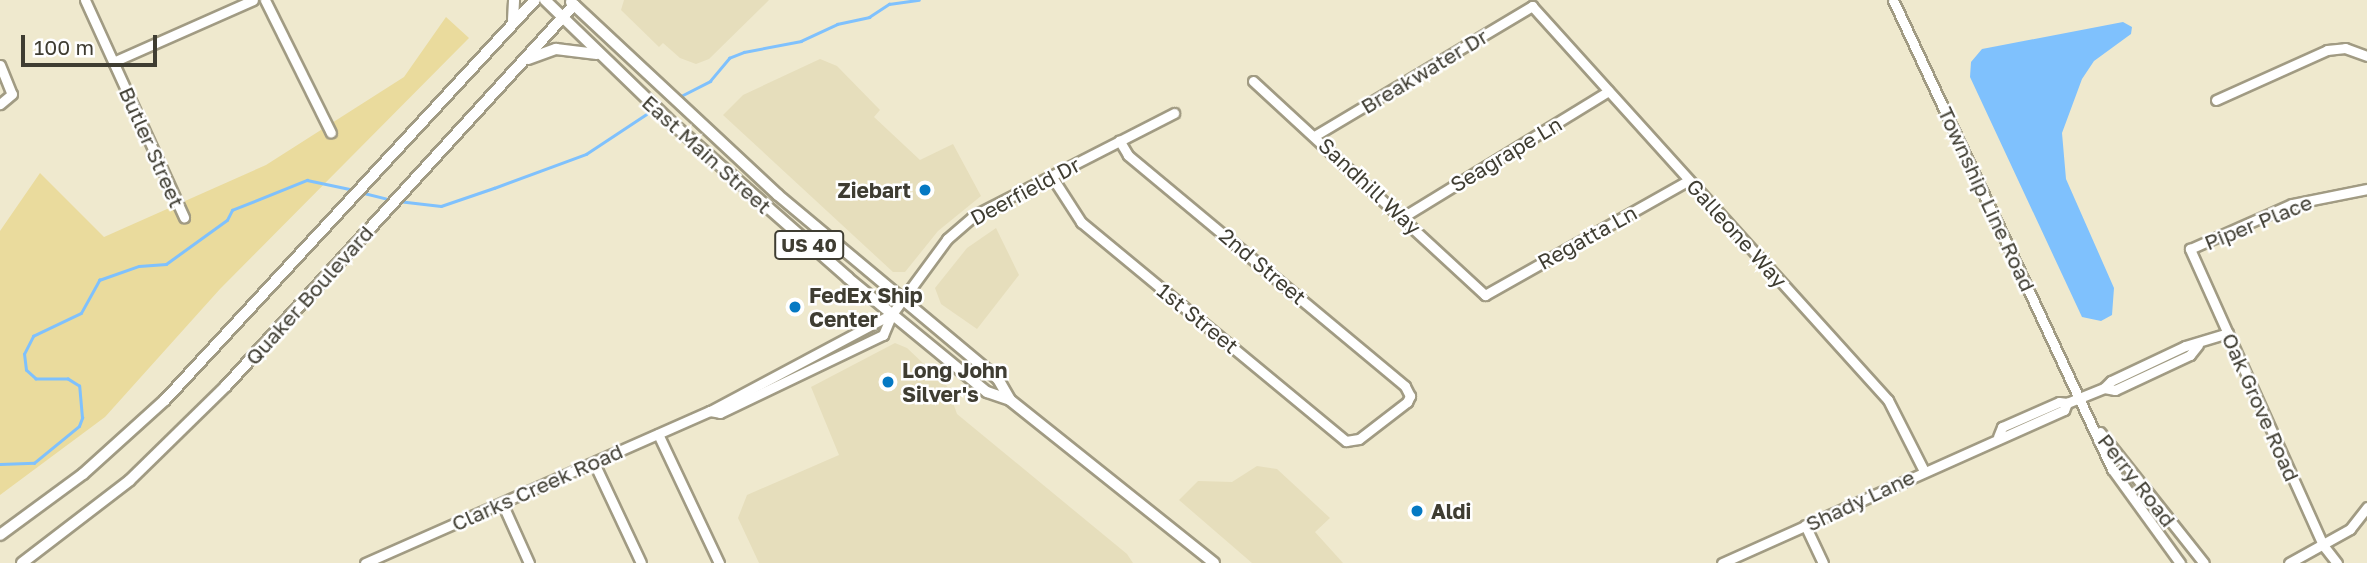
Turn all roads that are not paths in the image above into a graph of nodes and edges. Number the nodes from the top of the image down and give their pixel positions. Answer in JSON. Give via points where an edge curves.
{"nodes":[{"id":1,"x":85,"y":0,"type":"edge"},
{"id":2,"x":253,"y":0,"type":"edge"},
{"id":3,"x":265,"y":0,"type":"edge"},
{"id":4,"x":514,"y":0,"type":"edge"},
{"id":5,"x":535,"y":0,"type":"edge"},
{"id":6,"x":545,"y":0,"type":"edge"},
{"id":7,"x":1893,"y":0,"type":"edge"},
{"id":8,"x":572,"y":2,"type":"edge"},
{"id":9,"x":1532,"y":6,"type":"joint"},
{"id":10,"x":562,"y":17,"type":"junction"},
{"id":11,"x":513,"y":20,"type":"junction"},
{"id":12,"x":600,"y":54,"type":"junction"},
{"id":13,"x":2367,"y":56,"type":"edge"},
{"id":14,"x":113,"y":62,"type":"junction"},
{"id":15,"x":522,"y":62,"type":"junction"},
{"id":16,"x":0,"y":65,"type":"edge"},
{"id":17,"x":1253,"y":81,"type":"dead end"},
{"id":18,"x":1609,"y":91,"type":"junction"},
{"id":19,"x":2216,"y":100,"type":"dead end"},
{"id":20,"x":0,"y":104,"type":"edge"},
{"id":21,"x":1174,"y":113,"type":"dead end"},
{"id":22,"x":331,"y":133,"type":"dead end"},
{"id":23,"x":1316,"y":135,"type":"junction"},
{"id":24,"x":1119,"y":140,"type":"junction"},
{"id":25,"x":1052,"y":177,"type":"junction"},
{"id":26,"x":1689,"y":180,"type":"junction"},
{"id":27,"x":2367,"y":189,"type":"edge"},
{"id":28,"x":184,"y":217,"type":"dead end"},
{"id":29,"x":1402,"y":217,"type":"junction"},
{"id":30,"x":2190,"y":249,"type":"joint"},
{"id":31,"x":1485,"y":295,"type":"joint"},
{"id":32,"x":896,"y":307,"type":"junction"},
{"id":33,"x":2228,"y":333,"type":"junction"},
{"id":34,"x":2080,"y":398,"type":"junction"},
{"id":35,"x":1010,"y":400,"type":"junction"},
{"id":36,"x":2094,"y":425,"type":"junction"},
{"id":37,"x":658,"y":434,"type":"junction"},
{"id":38,"x":1359,"y":439,"type":"joint"},
{"id":39,"x":594,"y":463,"type":"junction"},
{"id":40,"x":1924,"y":471,"type":"junction"},
{"id":41,"x":502,"y":503,"type":"junction"},
{"id":42,"x":2367,"y":507,"type":"edge"},
{"id":43,"x":1805,"y":526,"type":"junction"},
{"id":44,"x":0,"y":535,"type":"edge"},
{"id":45,"x":2323,"y":545,"type":"junction"},
{"id":46,"x":22,"y":563,"type":"edge"},
{"id":47,"x":365,"y":563,"type":"edge"},
{"id":48,"x":529,"y":563,"type":"edge"},
{"id":49,"x":641,"y":563,"type":"edge"},
{"id":50,"x":719,"y":563,"type":"edge"},
{"id":51,"x":1213,"y":563,"type":"edge"},
{"id":52,"x":1722,"y":563,"type":"edge"},
{"id":53,"x":1823,"y":563,"type":"edge"},
{"id":54,"x":2180,"y":563,"type":"edge"},
{"id":55,"x":2204,"y":563,"type":"edge"},
{"id":56,"x":2289,"y":563,"type":"edge"},
{"id":57,"x":2337,"y":563,"type":"edge"}],
"edges":[{"from":1,"to":14,"type":"street","name":"Butler Street"},
{"from":2,"to":14,"type":"street"},
{"from":3,"to":22,"type":"street"},
{"from":4,"to":11,"type":"main road"},
{"from":5,"to":11,"type":"main road","name":"Quaker Boulevard"},
{"from":6,"to":10,"type":"main road","name":"East Main Street","number":"US 40"},
{"from":7,"to":34,"type":"street","name":"Township Line Road"},
{"from":8,"to":10,"type":"main road","name":"Quaker Boulevard"},
{"from":8,"to":32,"type":"main road","name":"East Main Street","number":"US 40"},
{"from":9,"to":18,"type":"street","name":"Galleone Way"},
{"from":9,"to":23,"type":"street","name":"Breakwater Dr"},
{"from":10,"to":12,"type":"main road","name":"East Main Street","number":"US 40"},
{"from":10,"to":15,"type":"main road","name":"Quaker Boulevard"},
{"from":11,"to":44,"type":"main road","name":"Quaker Boulevard","via":[[138,426],[55,497]]},
{"from":12,"to":15,"type":"main road","via":[[556,49]]},
{"from":12,"to":32,"type":"main road","name":"East Main Street","number":"US 40","via":[[673,124]]},
{"from":13,"to":19,"type":"street","via":[[2345,48],[2327,50]]},
{"from":14,"to":28,"type":"street","name":"Butler Street"},
{"from":15,"to":46,"type":"main road","name":"Quaker Boulevard","via":[[156,456],[86,517]]},
{"from":16,"to":20,"type":"street","via":[[12,94]]},
{"from":17,"to":23,"type":"street","name":"Sandhill Way"},
{"from":18,"to":26,"type":"street","name":"Galleone Way"},
{"from":18,"to":29,"type":"street","name":"Seagrape Ln"},
{"from":21,"to":24,"type":"street","name":"Deerfield Dr"},
{"from":23,"to":29,"type":"street","name":"Sandhill Way"},
{"from":24,"to":25,"type":"street","name":"Deerfield Dr"},
{"from":24,"to":38,"type":"street","name":"2nd Street","via":[[1128,155],[1408,391],[1407,402]]},
{"from":25,"to":32,"type":"street","name":"Deerfield Dr","via":[[964,222]]},
{"from":25,"to":38,"type":"street","name":"1st Street","via":[[1081,222],[1346,441]]},
{"from":26,"to":31,"type":"street","name":"Regatta Ln"},
{"from":26,"to":40,"type":"street","name":"Galleone Way","via":[[1888,400]]},
{"from":27,"to":30,"type":"street","name":"Piper Place","via":[[2292,204]]},
{"from":29,"to":31,"type":"street","name":"Sandhill Way"},
{"from":30,"to":33,"type":"street","name":"Oak Grove Road"},
{"from":32,"to":35,"type":"main road","name":"East Main Street","number":"US 40","via":[[998,379]]},
{"from":32,"to":35,"type":"main road","name":"East Main Street","number":"US 40","via":[[986,392]]},
{"from":32,"to":37,"type":"street","name":"Clarks Creek Road","via":[[710,411]]},
{"from":33,"to":34,"type":"street","via":[[2185,346]]},
{"from":33,"to":45,"type":"street","name":"Oak Grove Road"},
{"from":34,"to":36,"type":"street","name":"Township Line Road"},
{"from":34,"to":40,"type":"street","name":"Shady Lane","via":[[2064,410]]},
{"from":35,"to":51,"type":"main road","name":"East Main Street","number":"US 40"},
{"from":36,"to":54,"type":"street","name":"Perry Road","via":[[2117,478]]},
{"from":36,"to":55,"type":"street","name":"Perry Road"},
{"from":37,"to":39,"type":"street","name":"Clarks Creek Road"},
{"from":37,"to":50,"type":"street"},
{"from":39,"to":41,"type":"street","name":"Clarks Creek Road"},
{"from":39,"to":49,"type":"street"},
{"from":40,"to":43,"type":"street","name":"Shady Lane"},
{"from":41,"to":47,"type":"street","name":"Clarks Creek Road"},
{"from":41,"to":48,"type":"street"},
{"from":42,"to":45,"type":"street","via":[[2350,529]]},
{"from":43,"to":52,"type":"street","name":"Shady Lane"},
{"from":43,"to":53,"type":"street"},
{"from":45,"to":56,"type":"street"},
{"from":45,"to":57,"type":"street","name":"Oak Grove Road"}]}
